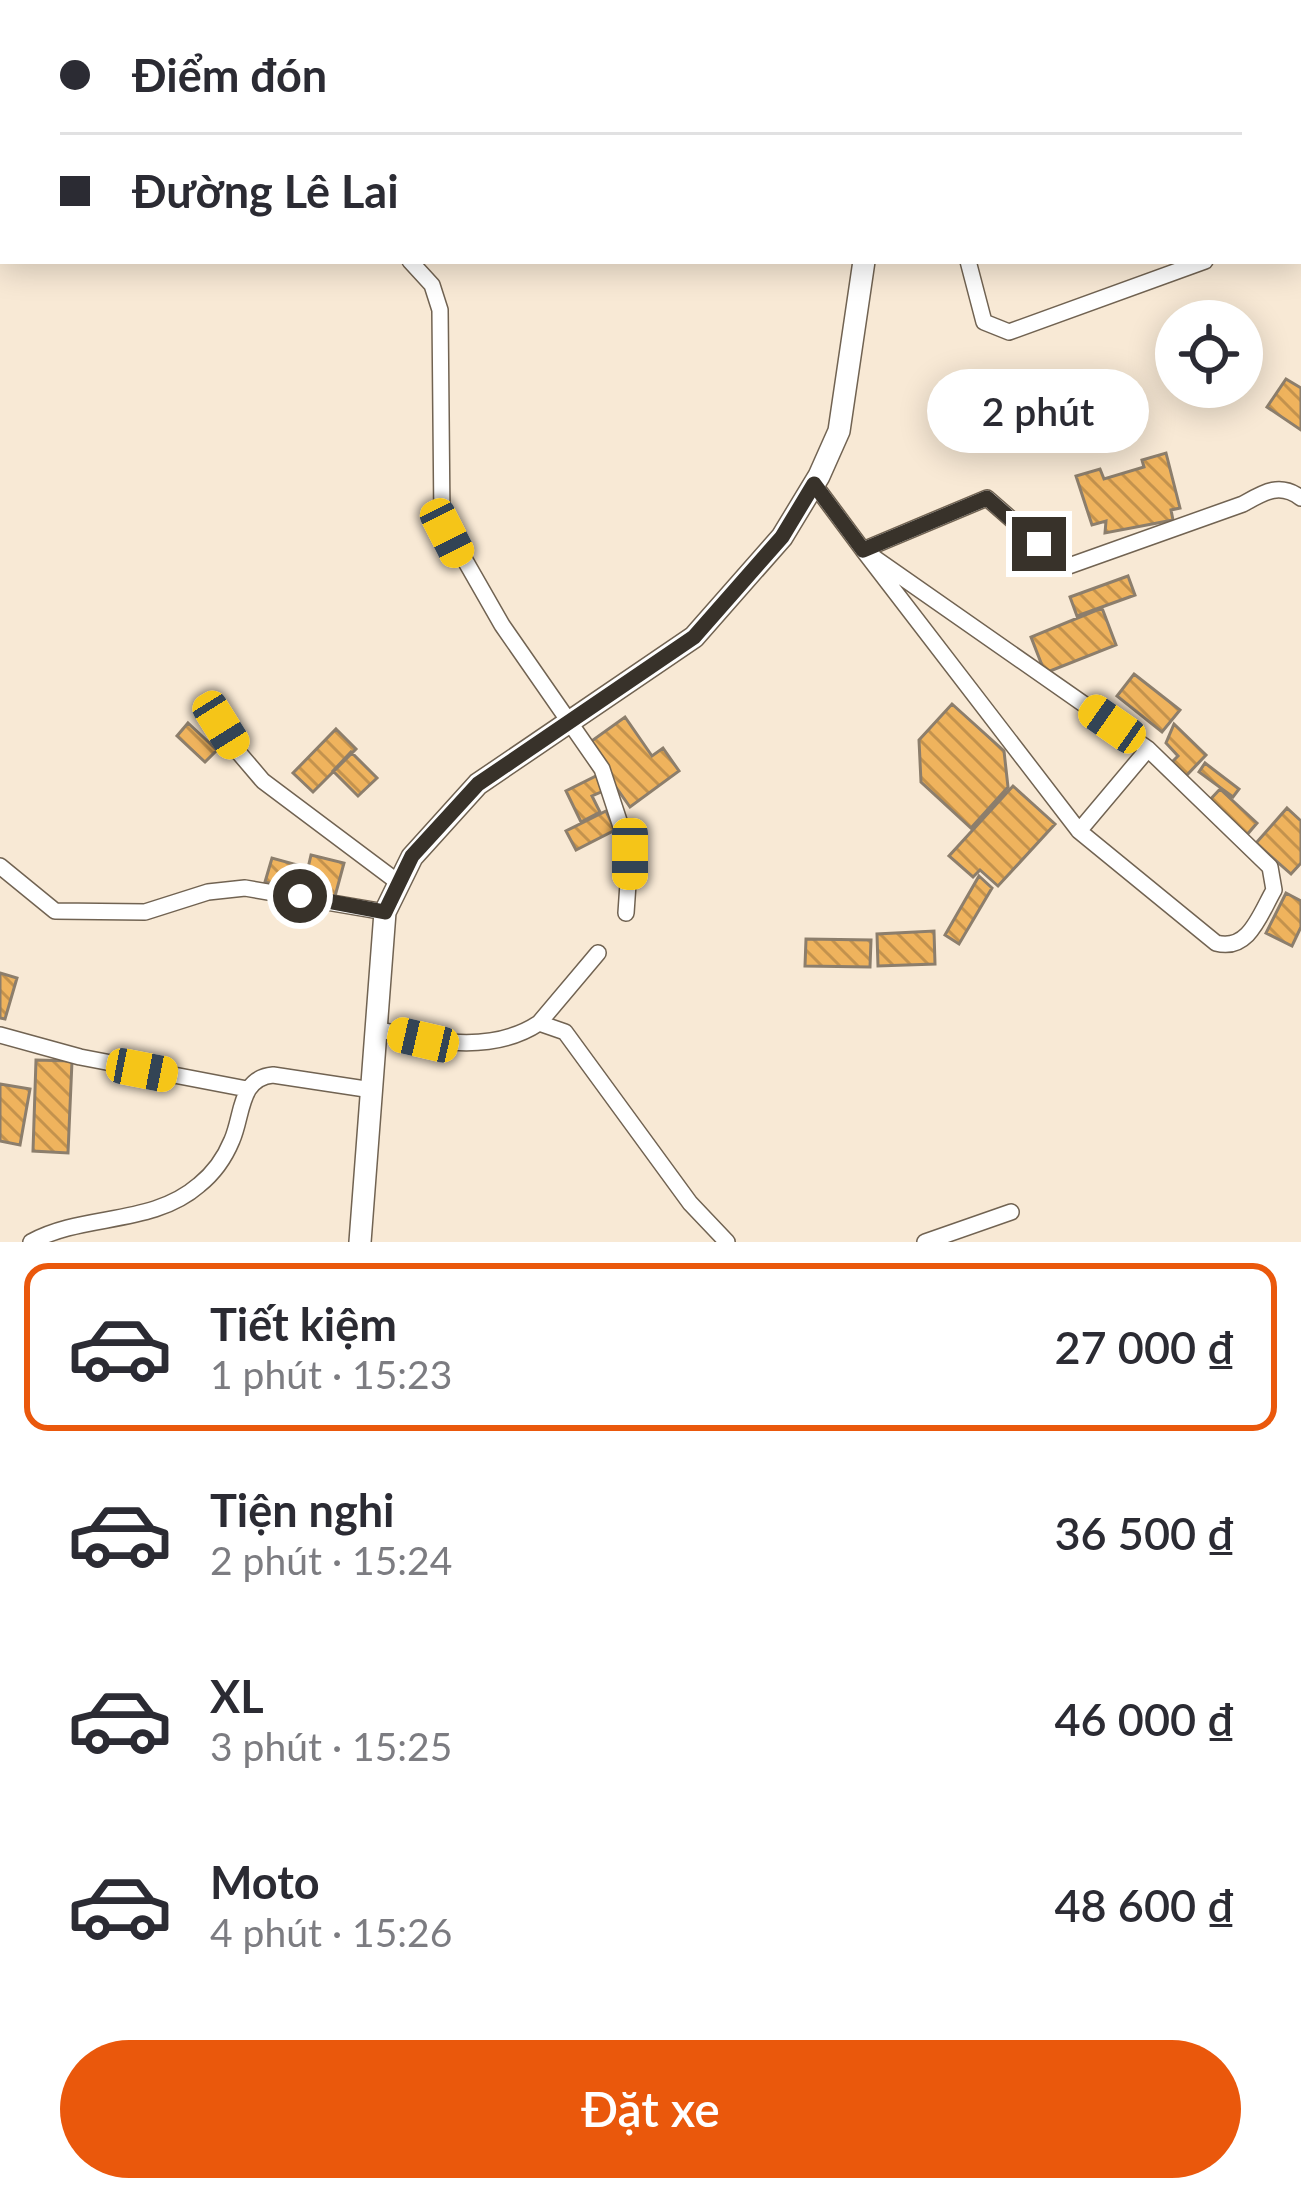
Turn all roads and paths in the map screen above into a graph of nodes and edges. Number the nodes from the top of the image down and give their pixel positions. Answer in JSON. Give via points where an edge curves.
{"nodes":[{"id":1,"x":517,"y":0,"type":"edge"},
{"id":2,"x":571,"y":0,"type":"edge"},
{"id":3,"x":413,"y":264,"type":"edge"},
{"id":4,"x":864,"y":264,"type":"edge"},
{"id":5,"x":969,"y":264,"type":"edge"},
{"id":6,"x":1197,"y":264,"type":"edge"},
{"id":7,"x":814,"y":484,"type":"junction"},
{"id":8,"x":1301,"y":498,"type":"edge"},
{"id":9,"x":863,"y":550,"type":"junction"},
{"id":10,"x":207,"y":703,"type":"dead end"},
{"id":11,"x":568,"y":723,"type":"junction"},
{"id":12,"x":1148,"y":749,"type":"junction"},
{"id":13,"x":1079,"y":831,"type":"junction"},
{"id":14,"x":0,"y":866,"type":"edge"},
{"id":15,"x":399,"y":883,"type":"junction"},
{"id":16,"x":385,"y":912,"type":"junction"},
{"id":17,"x":626,"y":913,"type":"dead end"},
{"id":18,"x":598,"y":953,"type":"dead end"},
{"id":19,"x":538,"y":1023,"type":"junction"},
{"id":20,"x":376,"y":1029,"type":"junction"},
{"id":21,"x":0,"y":1035,"type":"edge"},
{"id":22,"x":247,"y":1089,"type":"junction"},
{"id":23,"x":372,"y":1090,"type":"junction"},
{"id":24,"x":1011,"y":1212,"type":"dead end"},
{"id":25,"x":32,"y":1242,"type":"edge"},
{"id":26,"x":360,"y":1242,"type":"edge"},
{"id":27,"x":727,"y":1242,"type":"edge"},
{"id":28,"x":925,"y":1242,"type":"edge"}],
"edges":[{"from":1,"to":2,"type":"street"},
{"from":3,"to":11,"type":"street","via":[[440,310],[442,520]]},
{"from":4,"to":7,"type":"main road","via":[[839,431]]},
{"from":5,"to":6,"type":"street","via":[[984,322],[1009,332]]},
{"from":7,"to":9,"type":"street"},
{"from":7,"to":11,"type":"main road","via":[[782,537],[694,637]]},
{"from":8,"to":9,"type":"street","via":[[1270,488],[1066,567],[987,498]]},
{"from":9,"to":12,"type":"street"},
{"from":9,"to":13,"type":"street"},
{"from":10,"to":15,"type":"street","via":[[263,782]]},
{"from":11,"to":15,"type":"main road","via":[[478,784],[412,856]]},
{"from":11,"to":17,"type":"street","via":[[602,769],[619,810],[630,854]]},
{"from":12,"to":13,"type":"street"},
{"from":12,"to":13,"type":"street","via":[[1272,870],[1274,890],[1248,934],[1233,945],[1216,943]]},
{"from":14,"to":16,"type":"street","via":[[56,911],[145,912],[245,888]]},
{"from":15,"to":16,"type":"main road"},
{"from":16,"to":20,"type":"main road"},
{"from":18,"to":19,"type":"street"},
{"from":19,"to":20,"type":"street","via":[[504,1040],[477,1042]]},
{"from":19,"to":27,"type":"street","via":[[565,1032]]},
{"from":20,"to":23,"type":"main road"},
{"from":21,"to":22,"type":"street"},
{"from":22,"to":23,"type":"street","via":[[273,1075]]},
{"from":22,"to":25,"type":"street","via":[[226,1153],[187,1195]]},
{"from":23,"to":26,"type":"main road"},
{"from":24,"to":28,"type":"street"}]}
